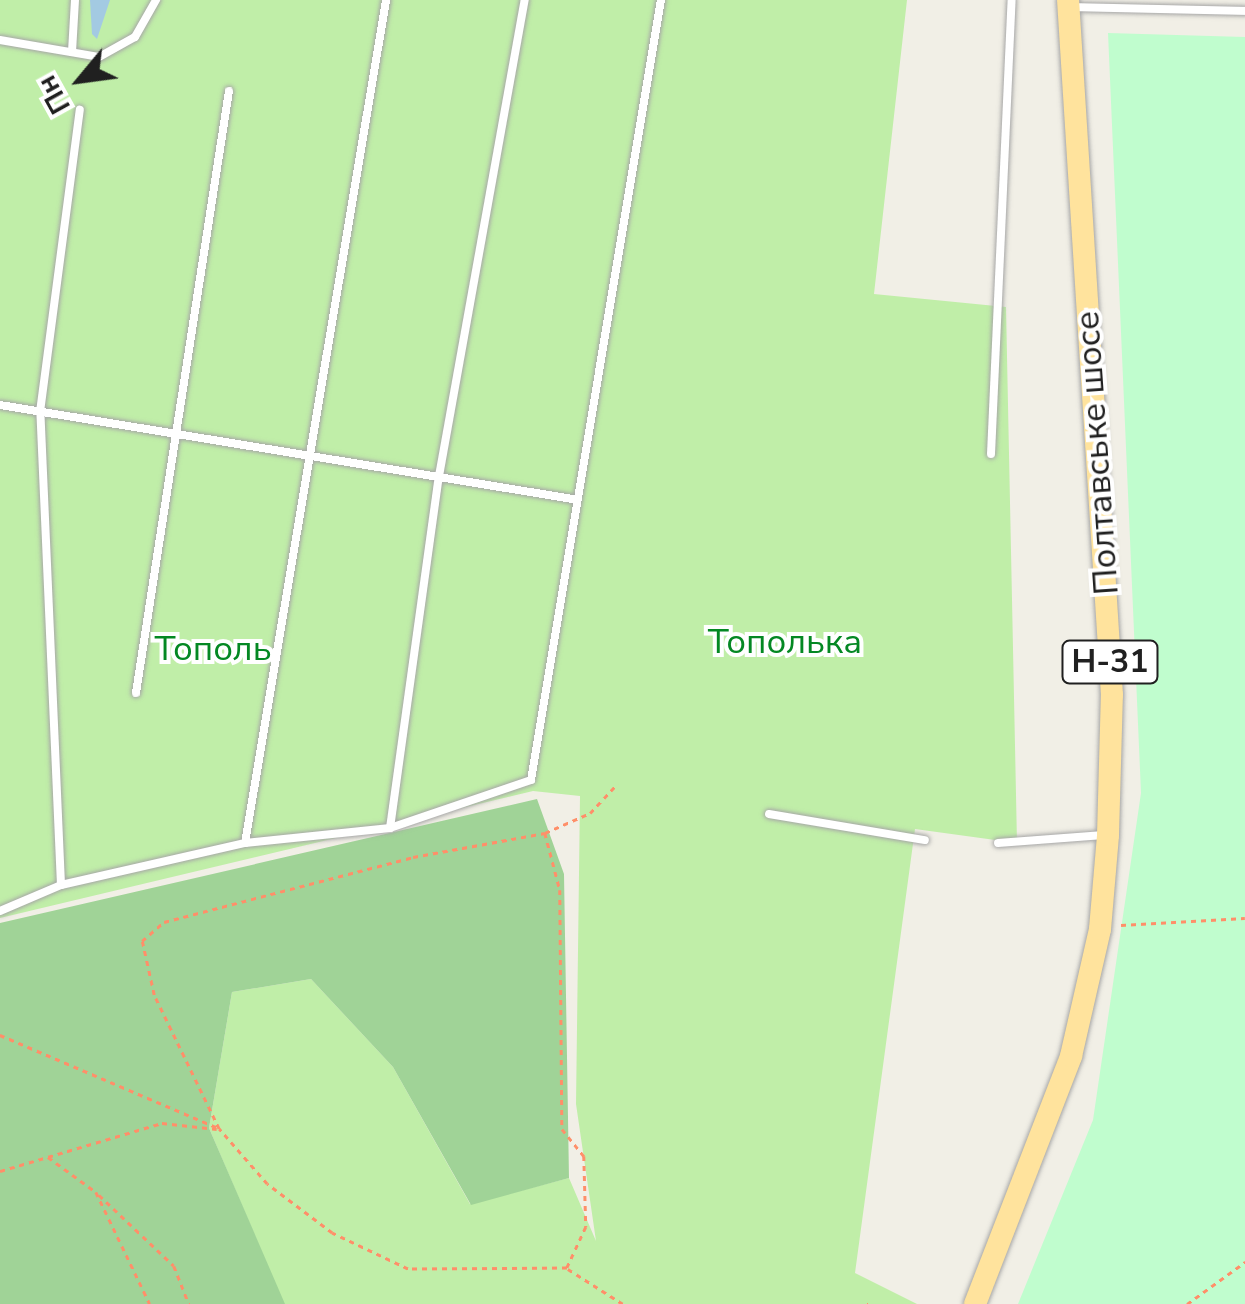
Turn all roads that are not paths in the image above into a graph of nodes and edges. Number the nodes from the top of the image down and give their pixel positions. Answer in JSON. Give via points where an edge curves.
{"nodes":[{"id":1,"x":75,"y":0,"type":"edge"},
{"id":2,"x":156,"y":0,"type":"edge"},
{"id":3,"x":386,"y":0,"type":"edge"},
{"id":4,"x":525,"y":0,"type":"edge"},
{"id":5,"x":660,"y":0,"type":"edge"},
{"id":6,"x":1012,"y":0,"type":"edge"},
{"id":7,"x":1068,"y":3,"type":"edge"},
{"id":8,"x":1245,"y":11,"type":"edge"},
{"id":9,"x":0,"y":40,"type":"edge"},
{"id":10,"x":72,"y":52,"type":"junction"},
{"id":11,"x":229,"y":90,"type":"dead end"},
{"id":12,"x":80,"y":110,"type":"dead end"},
{"id":13,"x":0,"y":405,"type":"edge"},
{"id":14,"x":40,"y":412,"type":"junction"},
{"id":15,"x":172,"y":431,"type":"junction"},
{"id":16,"x":307,"y":454,"type":"junction"},
{"id":17,"x":991,"y":454,"type":"dead end"},
{"id":18,"x":439,"y":476,"type":"junction"},
{"id":19,"x":574,"y":499,"type":"junction"},
{"id":20,"x":136,"y":692,"type":"dead end"},
{"id":21,"x":769,"y":814,"type":"dead end"},
{"id":22,"x":390,"y":828,"type":"junction"},
{"id":23,"x":1108,"y":836,"type":"junction"},
{"id":24,"x":925,"y":840,"type":"dead end"},
{"id":25,"x":998,"y":843,"type":"dead end"},
{"id":26,"x":245,"y":844,"type":"junction"},
{"id":27,"x":61,"y":885,"type":"junction"},
{"id":28,"x":0,"y":910,"type":"edge"},
{"id":29,"x":975,"y":1304,"type":"edge"}],
"edges":[{"from":1,"to":10,"type":"lane"},
{"from":2,"to":10,"type":"lane","via":[[135,37],[99,57]]},
{"from":3,"to":16,"type":"lane"},
{"from":4,"to":18,"type":"lane"},
{"from":5,"to":19,"type":"lane"},
{"from":6,"to":17,"type":"lane"},
{"from":7,"to":8,"type":"lane"},
{"from":7,"to":23,"type":"main road","name":"Полтавське шосе","number":"Н-31","via":[[1112,695]]},
{"from":9,"to":10,"type":"lane"},
{"from":11,"to":15,"type":"lane"},
{"from":12,"to":14,"type":"lane"},
{"from":13,"to":14,"type":"lane"},
{"from":14,"to":15,"type":"lane"},
{"from":14,"to":27,"type":"lane"},
{"from":15,"to":16,"type":"lane"},
{"from":15,"to":20,"type":"lane"},
{"from":16,"to":18,"type":"lane"},
{"from":16,"to":26,"type":"lane"},
{"from":18,"to":19,"type":"lane"},
{"from":18,"to":22,"type":"lane"},
{"from":19,"to":22,"type":"lane","via":[[532,780]]},
{"from":21,"to":24,"type":"lane"},
{"from":22,"to":26,"type":"lane"},
{"from":23,"to":25,"type":"lane","via":[[1061,831]]},
{"from":23,"to":29,"type":"main road","name":"Полтавське шосе","number":"Н-31","via":[[1100,929],[1049,1132]]},
{"from":26,"to":27,"type":"lane"},
{"from":27,"to":28,"type":"lane"}]}
